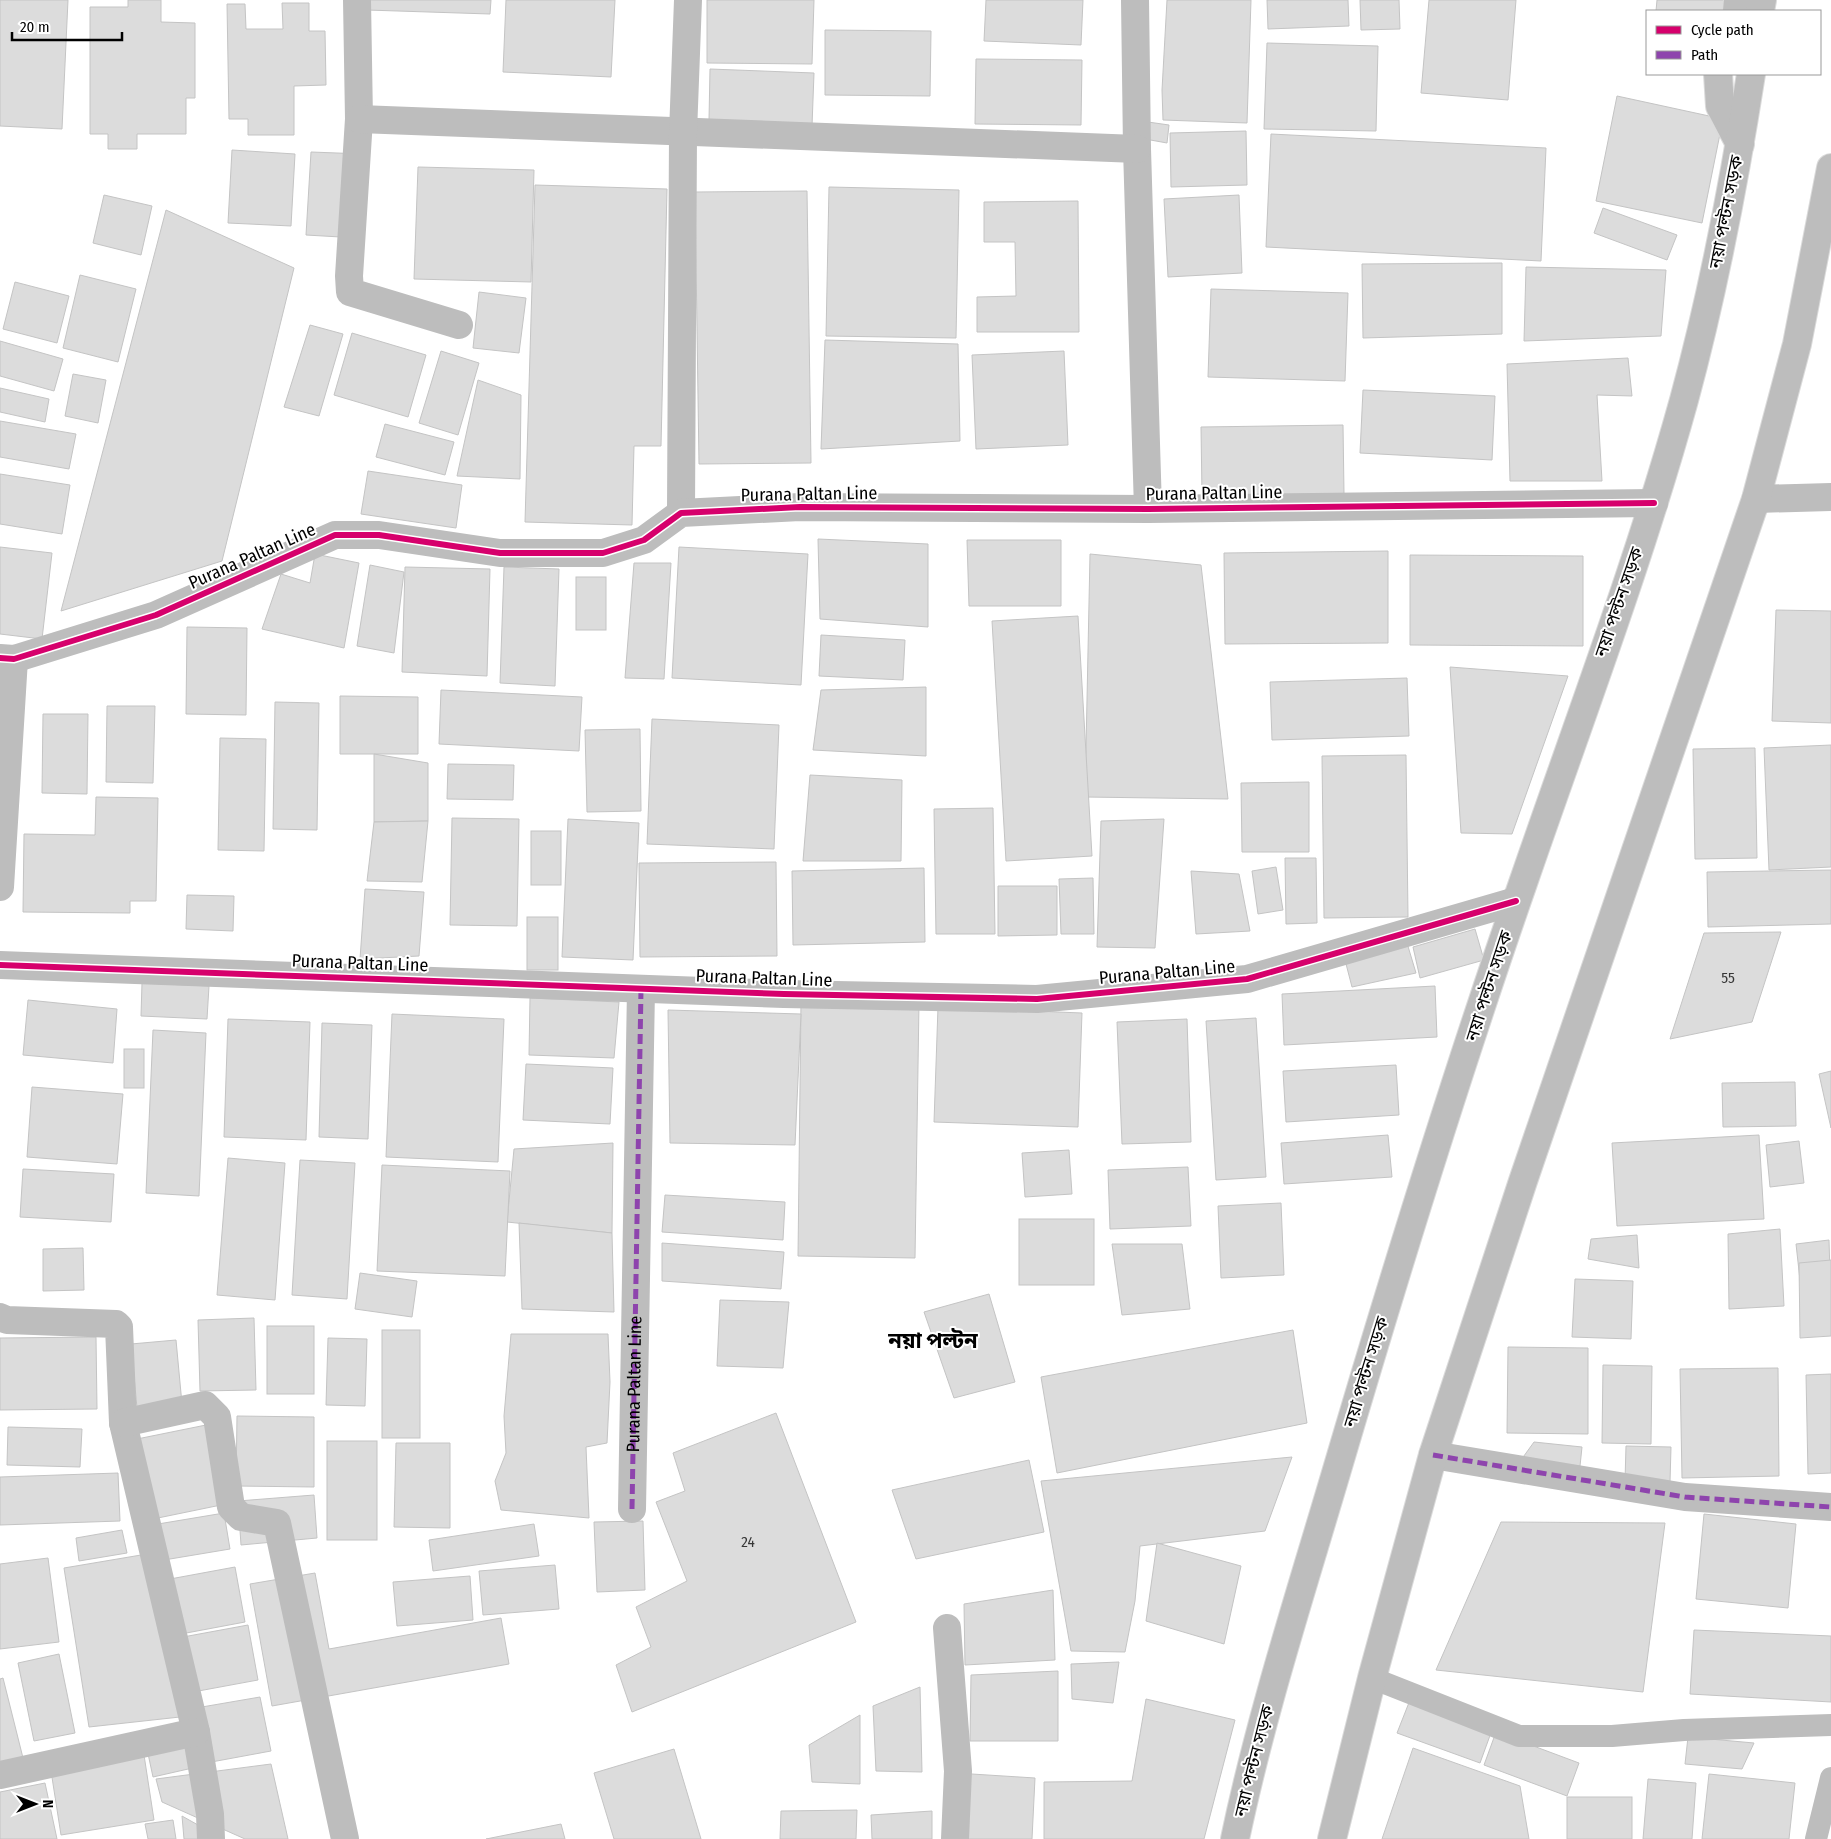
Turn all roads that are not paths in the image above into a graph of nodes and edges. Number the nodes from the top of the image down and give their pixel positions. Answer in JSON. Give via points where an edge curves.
{"nodes":[{"id":1,"x":357,"y":0,"type":"edge"},
{"id":2,"x":688,"y":0,"type":"edge"},
{"id":3,"x":1135,"y":0,"type":"edge"},
{"id":4,"x":1718,"y":75,"type":"edge"},
{"id":5,"x":1751,"y":75,"type":"edge"},
{"id":6,"x":359,"y":119,"type":"junction"},
{"id":7,"x":683,"y":132,"type":"junction"},
{"id":8,"x":1740,"y":144,"type":"junction"},
{"id":9,"x":1137,"y":149,"type":"junction"},
{"id":10,"x":1831,"y":168,"type":"edge"},
{"id":11,"x":459,"y":325,"type":"dead end"},
{"id":12,"x":1831,"y":498,"type":"edge"},
{"id":13,"x":1756,"y":499,"type":"junction"},
{"id":14,"x":1654,"y":503,"type":"junction"},
{"id":15,"x":1148,"y":510,"type":"junction"},
{"id":16,"x":681,"y":513,"type":"junction"},
{"id":17,"x":7,"y":659,"type":"edge"},
{"id":18,"x":0,"y":887,"type":"edge"},
{"id":19,"x":1516,"y":901,"type":"junction"},
{"id":20,"x":0,"y":965,"type":"edge"},
{"id":21,"x":641,"y":989,"type":"junction"},
{"id":22,"x":0,"y":1316,"type":"edge"},
{"id":23,"x":123,"y":1423,"type":"junction"},
{"id":24,"x":1433,"y":1455,"type":"junction"},
{"id":25,"x":1831,"y":1507,"type":"edge"},
{"id":26,"x":632,"y":1509,"type":"dead end"},
{"id":27,"x":947,"y":1628,"type":"dead end"},
{"id":28,"x":1372,"y":1678,"type":"junction"},
{"id":29,"x":1831,"y":1725,"type":"edge"},
{"id":30,"x":196,"y":1732,"type":"junction"},
{"id":31,"x":0,"y":1775,"type":"edge"},
{"id":32,"x":1831,"y":1778,"type":"edge"},
{"id":33,"x":211,"y":1839,"type":"edge"},
{"id":34,"x":345,"y":1839,"type":"edge"},
{"id":35,"x":955,"y":1839,"type":"edge"},
{"id":36,"x":1234,"y":1839,"type":"edge"},
{"id":37,"x":1332,"y":1839,"type":"edge"},
{"id":38,"x":1816,"y":1839,"type":"edge"}],
"edges":[{"from":1,"to":6,"type":"street"},
{"from":2,"to":7,"type":"street"},
{"from":3,"to":9,"type":"street"},
{"from":4,"to":8,"type":"street","via":[[1720,106]]},
{"from":5,"to":8,"type":"street","name":"নয়া পল্টন সড়ক"},
{"from":6,"to":7,"type":"street"},
{"from":6,"to":11,"type":"street","via":[[350,292]]},
{"from":7,"to":9,"type":"street"},
{"from":7,"to":16,"type":"street"},
{"from":8,"to":14,"type":"street","name":"নয়া পল্টন সড়ক","via":[[1685,398]]},
{"from":9,"to":15,"type":"street"},
{"from":10,"to":13,"type":"street","via":[[1797,344]]},
{"from":12,"to":13,"type":"street"},
{"from":13,"to":24,"type":"street"},
{"from":14,"to":15,"type":"street","name":"Purana Paltan Line"},
{"from":14,"to":19,"type":"street","name":"নয়া পল্টন সড়ক"},
{"from":15,"to":16,"type":"street","name":"Purana Paltan Line","via":[[800,507]]},
{"from":16,"to":17,"type":"street","name":"Purana Paltan Line","via":[[644,540],[603,553],[500,552],[379,535],[335,535],[156,615]]},
{"from":17,"to":18,"type":"street","name":"Purana Paltan Line"},
{"from":19,"to":21,"type":"street","name":"Purana Paltan Line","via":[[1247,979],[1036,999]]},
{"from":19,"to":36,"type":"street","name":"নয়া পল্টন সড়ক","via":[[1379,1328],[1278,1667]]},
{"from":20,"to":21,"type":"street","name":"Purana Paltan Line"},
{"from":21,"to":26,"type":"street","name":"Purana Paltan Line"},
{"from":22,"to":23,"type":"street","via":[[8,1320],[116,1324],[119,1327]]},
{"from":23,"to":30,"type":"street"},
{"from":23,"to":34,"type":"street","via":[[205,1405],[217,1417],[231,1507],[241,1517],[277,1523]]},
{"from":24,"to":25,"type":"street","via":[[1685,1497]]},
{"from":24,"to":28,"type":"street"},
{"from":27,"to":35,"type":"street","via":[[958,1771]]},
{"from":28,"to":29,"type":"lane","via":[[1520,1736],[1612,1736]]},
{"from":28,"to":37,"type":"street"},
{"from":30,"to":31,"type":"street"},
{"from":30,"to":33,"type":"street"},
{"from":32,"to":38,"type":"lane"}]}
